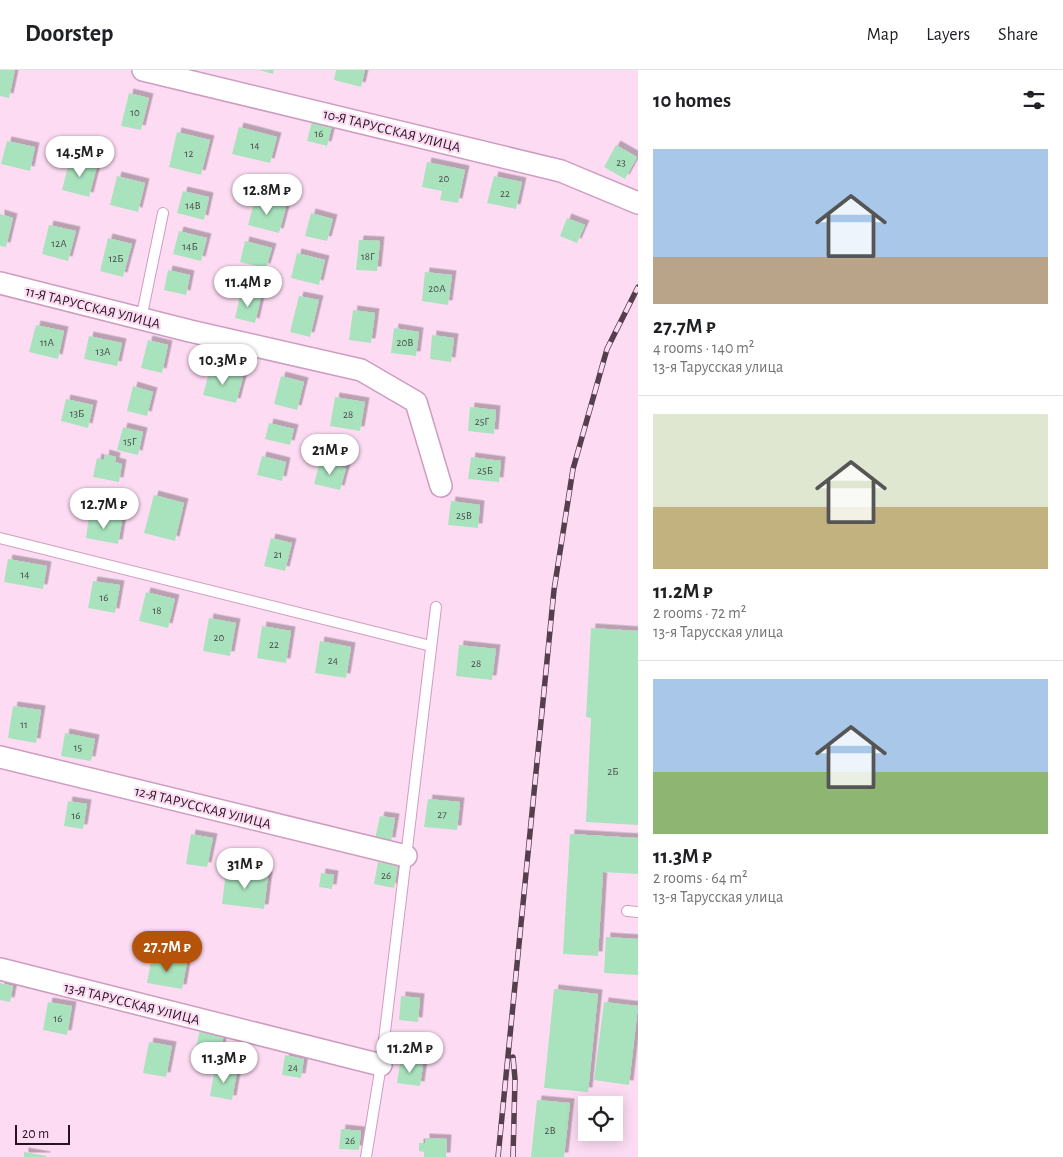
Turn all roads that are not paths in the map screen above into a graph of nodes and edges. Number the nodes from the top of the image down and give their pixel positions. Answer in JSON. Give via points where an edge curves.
{"nodes":[{"id":1,"x":143,"y":70,"type":"edge"},
{"id":2,"x":638,"y":202,"type":"edge"},
{"id":3,"x":164,"y":213,"type":"dead end"},
{"id":4,"x":0,"y":283,"type":"edge"},
{"id":5,"x":141,"y":319,"type":"junction"},
{"id":6,"x":441,"y":486,"type":"dead end"},
{"id":7,"x":0,"y":538,"type":"edge"},
{"id":8,"x":436,"y":607,"type":"dead end"},
{"id":9,"x":431,"y":646,"type":"junction"},
{"id":10,"x":0,"y":758,"type":"edge"},
{"id":11,"x":406,"y":856,"type":"junction"},
{"id":12,"x":0,"y":969,"type":"edge"},
{"id":13,"x":381,"y":1065,"type":"junction"},
{"id":14,"x":366,"y":1157,"type":"edge"}],
"edges":[{"from":1,"to":2,"type":"street","name":"10-Я ТАРУССКАЯ УЛИЦА","via":[[561,171]]},
{"from":3,"to":5,"type":"lane"},
{"from":4,"to":5,"type":"street","name":"11-Я ТАРУССКАЯ УЛИЦА"},
{"from":5,"to":6,"type":"street","name":"11-Я ТАРУССКАЯ УЛИЦА","via":[[361,370],[416,402]]},
{"from":7,"to":9,"type":"lane"},
{"from":8,"to":9,"type":"lane"},
{"from":9,"to":11,"type":"lane"},
{"from":10,"to":11,"type":"street","name":"12-Я ТАРУССКАЯ УЛИЦА"},
{"from":11,"to":13,"type":"lane"},
{"from":12,"to":13,"type":"street","name":"13-Я ТАРУССКАЯ УЛИЦА"},
{"from":13,"to":14,"type":"lane"}]}
